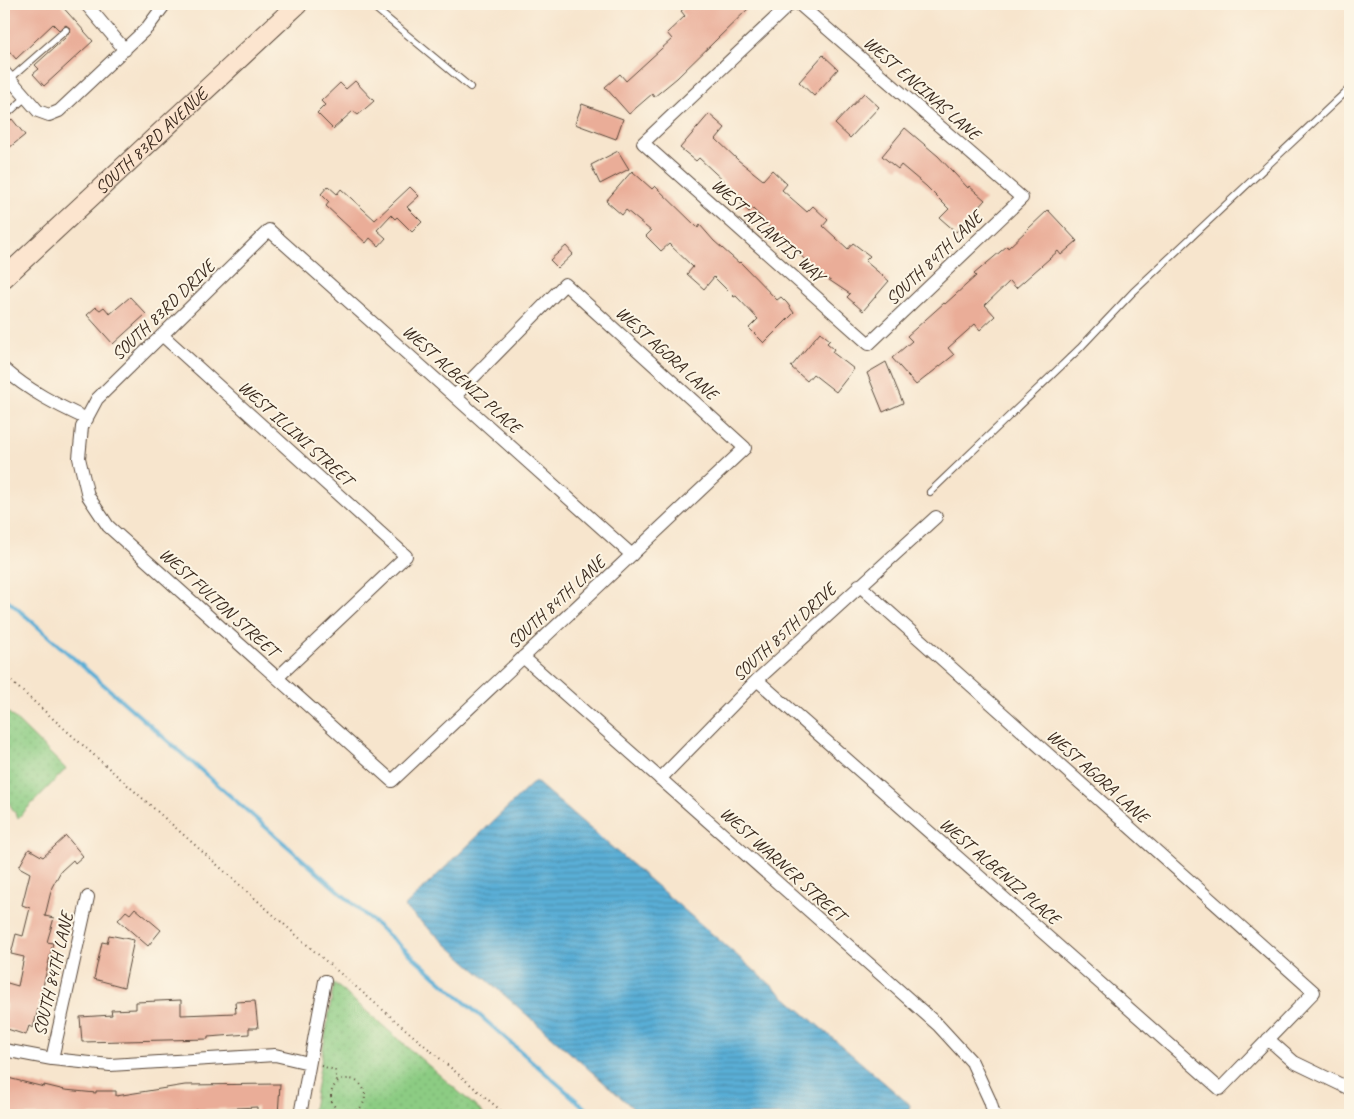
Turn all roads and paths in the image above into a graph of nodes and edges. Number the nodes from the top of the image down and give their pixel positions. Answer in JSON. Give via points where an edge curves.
{"nodes":[{"id":1,"x":86,"y":4,"type":"edge"},
{"id":2,"x":165,"y":4,"type":"edge"},
{"id":3,"x":298,"y":4,"type":"edge"},
{"id":4,"x":370,"y":4,"type":"edge"},
{"id":5,"x":790,"y":4,"type":"edge"},
{"id":6,"x":799,"y":4,"type":"edge"},
{"id":7,"x":66,"y":30,"type":"dead end"},
{"id":8,"x":125,"y":50,"type":"junction"},
{"id":9,"x":7,"y":75,"type":"edge"},
{"id":10,"x":470,"y":87,"type":"dead end"},
{"id":11,"x":1350,"y":88,"type":"edge"},
{"id":12,"x":26,"y":97,"type":"junction"},
{"id":13,"x":4,"y":117,"type":"edge"},
{"id":14,"x":1022,"y":198,"type":"joint"},
{"id":15,"x":269,"y":230,"type":"joint"},
{"id":16,"x":4,"y":278,"type":"edge"},
{"id":17,"x":162,"y":335,"type":"junction"},
{"id":18,"x":869,"y":344,"type":"joint"},
{"id":19,"x":4,"y":369,"type":"edge"},
{"id":20,"x":455,"y":396,"type":"junction"},
{"id":21,"x":87,"y":419,"type":"junction"},
{"id":22,"x":745,"y":448,"type":"joint"},
{"id":23,"x":930,"y":492,"type":"dead end"},
{"id":24,"x":936,"y":517,"type":"dead end"},
{"id":25,"x":632,"y":555,"type":"junction"},
{"id":26,"x":859,"y":585,"type":"junction"},
{"id":27,"x":523,"y":657,"type":"junction"},
{"id":28,"x":4,"y":675,"type":"edge"},
{"id":29,"x":278,"y":678,"type":"junction"},
{"id":30,"x":757,"y":680,"type":"junction"},
{"id":31,"x":660,"y":779,"type":"junction"},
{"id":32,"x":392,"y":781,"type":"joint"},
{"id":33,"x":88,"y":897,"type":"dead end"},
{"id":34,"x":325,"y":981,"type":"dead end"},
{"id":35,"x":1268,"y":1039,"type":"junction"},
{"id":36,"x":4,"y":1050,"type":"edge"},
{"id":37,"x":52,"y":1059,"type":"junction"},
{"id":38,"x":309,"y":1063,"type":"junction"},
{"id":39,"x":336,"y":1084,"type":"junction"},
{"id":40,"x":1350,"y":1089,"type":"edge"},
{"id":41,"x":300,"y":1115,"type":"edge"},
{"id":42,"x":506,"y":1115,"type":"edge"},
{"id":43,"x":994,"y":1115,"type":"edge"}],
"edges":[{"from":1,"to":8,"type":"street"},
{"from":2,"to":8,"type":"street"},
{"from":3,"to":16,"type":"main road","name":"SOUTH 83RD AVENUE"},
{"from":4,"to":10,"type":"lane"},
{"from":5,"to":18,"type":"street","name":"WEST ATLANTIS WAY","via":[[644,143]]},
{"from":6,"to":14,"type":"street","name":"WEST ENCINAS LANE"},
{"from":7,"to":9,"type":"lane"},
{"from":8,"to":12,"type":"street","via":[[59,111],[49,115],[38,111]]},
{"from":9,"to":12,"type":"street"},
{"from":11,"to":23,"type":"lane","via":[[1132,292],[1080,348]]},
{"from":12,"to":13,"type":"lane"},
{"from":14,"to":18,"type":"street","name":"SOUTH 84TH LANE"},
{"from":15,"to":17,"type":"street","name":"SOUTH 83RD DRIVE"},
{"from":15,"to":20,"type":"street","name":"WEST ALBENIZ PLACE"},
{"from":17,"to":21,"type":"street","name":"SOUTH 83RD DRIVE","via":[[98,399]]},
{"from":17,"to":29,"type":"street","name":"WEST ILLINI STREET","via":[[406,556]]},
{"from":19,"to":21,"type":"street","via":[[48,401]]},
{"from":20,"to":22,"type":"street","name":"WEST AGORA LANE","via":[[565,284]]},
{"from":20,"to":25,"type":"street","name":"WEST ALBENIZ PLACE"},
{"from":21,"to":29,"type":"street","name":"WEST FULTON STREET","via":[[82,427],[79,458],[88,496],[108,526]]},
{"from":22,"to":25,"type":"street","name":"SOUTH 84TH LANE"},
{"from":24,"to":26,"type":"street","name":"SOUTH 85TH DRIVE"},
{"from":25,"to":27,"type":"street","name":"SOUTH 84TH LANE"},
{"from":26,"to":30,"type":"street","name":"SOUTH 85TH DRIVE"},
{"from":26,"to":35,"type":"street","name":"WEST AGORA LANE","via":[[1314,992]]},
{"from":27,"to":31,"type":"street","name":"WEST WARNER STREET"},
{"from":27,"to":32,"type":"street","name":"SOUTH 84TH LANE"},
{"from":28,"to":42,"type":"path","via":[[314,951]]},
{"from":29,"to":32,"type":"street","name":"WEST FULTON STREET"},
{"from":30,"to":31,"type":"street","name":"SOUTH 85TH DRIVE"},
{"from":30,"to":35,"type":"street","name":"WEST ALBENIZ PLACE","via":[[1220,1089]]},
{"from":31,"to":43,"type":"street","name":"WEST WARNER STREET","via":[[938,1025],[972,1062]]},
{"from":33,"to":37,"type":"street","name":"SOUTH 84TH LANE"},
{"from":34,"to":38,"type":"street"},
{"from":35,"to":40,"type":"street","via":[[1294,1062]]},
{"from":36,"to":37,"type":"street"},
{"from":37,"to":38,"type":"street","via":[[110,1065],[275,1055]]},
{"from":38,"to":39,"type":"path","via":[[335,1070]]},
{"from":38,"to":41,"type":"street"},
{"from":39,"to":39,"type":"path","via":[[331,1098],[334,1107],[346,1113],[358,1110],[364,1098],[359,1084],[349,1080]]}]}
